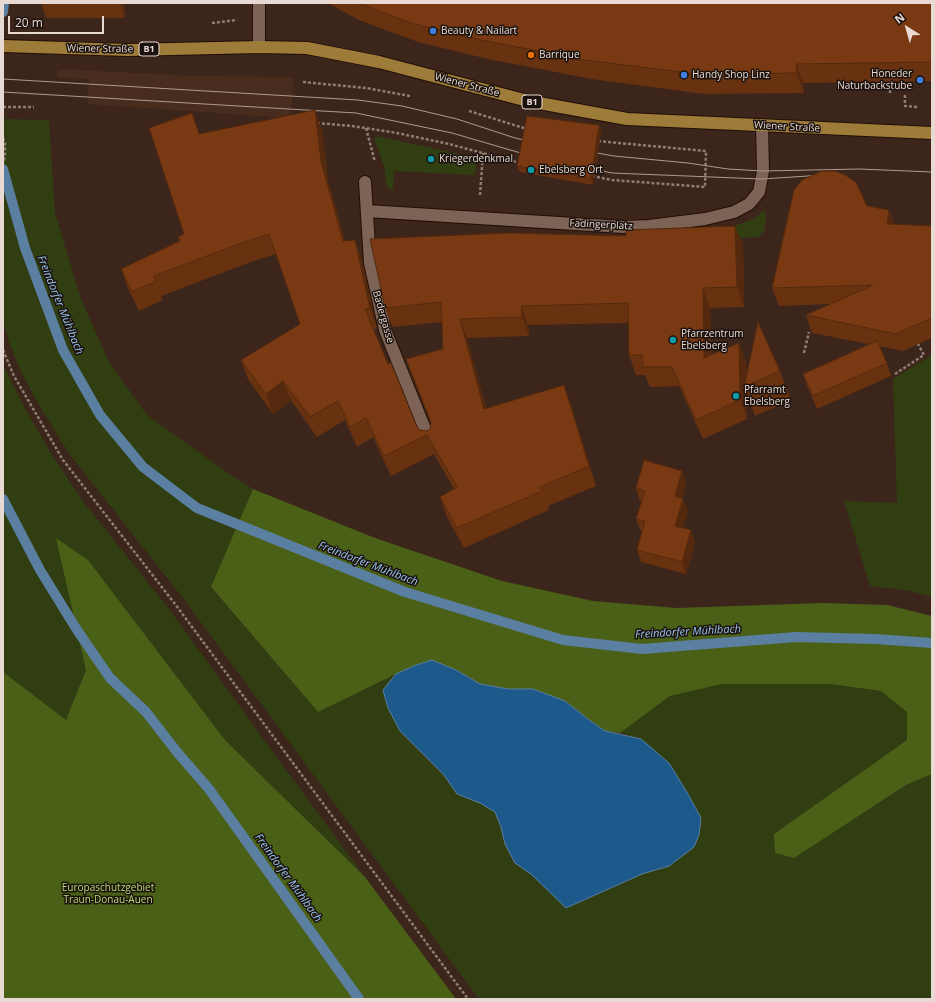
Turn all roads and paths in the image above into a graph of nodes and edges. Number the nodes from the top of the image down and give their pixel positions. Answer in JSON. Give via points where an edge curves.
{"nodes":[{"id":1,"x":259,"y":3,"type":"edge"},
{"id":2,"x":3,"y":46,"type":"edge"},
{"id":3,"x":259,"y":47,"type":"junction"},
{"id":4,"x":890,"y":73,"type":"edge"},
{"id":5,"x":303,"y":82,"type":"dead end"},
{"id":6,"x":905,"y":95,"type":"dead end"},
{"id":7,"x":412,"y":96,"type":"dead end"},
{"id":8,"x":890,"y":96,"type":"dead end"},
{"id":9,"x":3,"y":107,"type":"edge"},
{"id":10,"x":34,"y":107,"type":"dead end"},
{"id":11,"x":911,"y":107,"type":"dead end"},
{"id":12,"x":467,"y":111,"type":"dead end"},
{"id":13,"x":316,"y":123,"type":"edge"},
{"id":14,"x":762,"y":125,"type":"junction"},
{"id":15,"x":366,"y":128,"type":"junction"},
{"id":16,"x":533,"y":130,"type":"edge"},
{"id":17,"x":932,"y":133,"type":"edge"},
{"id":18,"x":3,"y":138,"type":"edge"},
{"id":19,"x":593,"y":140,"type":"edge"},
{"id":20,"x":372,"y":150,"type":"dead end"},
{"id":21,"x":483,"y":153,"type":"junction"},
{"id":22,"x":522,"y":163,"type":"edge"},
{"id":23,"x":3,"y":164,"type":"edge"},
{"id":24,"x":481,"y":176,"type":"dead end"},
{"id":25,"x":592,"y":176,"type":"edge"},
{"id":26,"x":365,"y":182,"type":"dead end"},
{"id":27,"x":367,"y":211,"type":"junction"},
{"id":28,"x":809,"y":332,"type":"dead end"},
{"id":29,"x":915,"y":337,"type":"edge"},
{"id":30,"x":3,"y":350,"type":"edge"},
{"id":31,"x":804,"y":353,"type":"dead end"},
{"id":32,"x":895,"y":374,"type":"dead end"},
{"id":33,"x":431,"y":444,"type":"edge"},
{"id":34,"x":468,"y":999,"type":"edge"}],
"edges":[{"from":1,"to":3,"type":"street"},
{"from":2,"to":3,"type":"main road","name":"Wiener Straße","number":"B1","via":[[128,50]]},
{"from":3,"to":14,"type":"main road","name":"Wiener Straße","number":"B1","via":[[307,48],[330,52],[528,101],[627,119]]},
{"from":4,"to":8,"type":"path"},
{"from":5,"to":7,"type":"path","via":[[366,88]]},
{"from":6,"to":11,"type":"path","via":[[905,106]]},
{"from":9,"to":10,"type":"path"},
{"from":12,"to":16,"type":"path"},
{"from":13,"to":15,"type":"path"},
{"from":14,"to":17,"type":"main road","name":"Wiener Straße","number":"B1"},
{"from":14,"to":27,"type":"street","name":"Fadingerplatz","via":[[763,171],[759,192],[750,204],[734,212],[705,220],[623,227]]},
{"from":15,"to":20,"type":"path"},
{"from":15,"to":21,"type":"path"},
{"from":18,"to":23,"type":"path"},
{"from":19,"to":25,"type":"path","via":[[706,151],[705,186],[612,180]]},
{"from":21,"to":22,"type":"path"},
{"from":21,"to":24,"type":"path"},
{"from":26,"to":27,"type":"street","name":"Badergasse"},
{"from":27,"to":33,"type":"street","name":"Badergasse","via":[[370,263],[385,330]]},
{"from":28,"to":31,"type":"path"},
{"from":29,"to":32,"type":"path","via":[[924,354]]},
{"from":30,"to":34,"type":"path","via":[[14,376],[63,460],[175,604]]}]}
